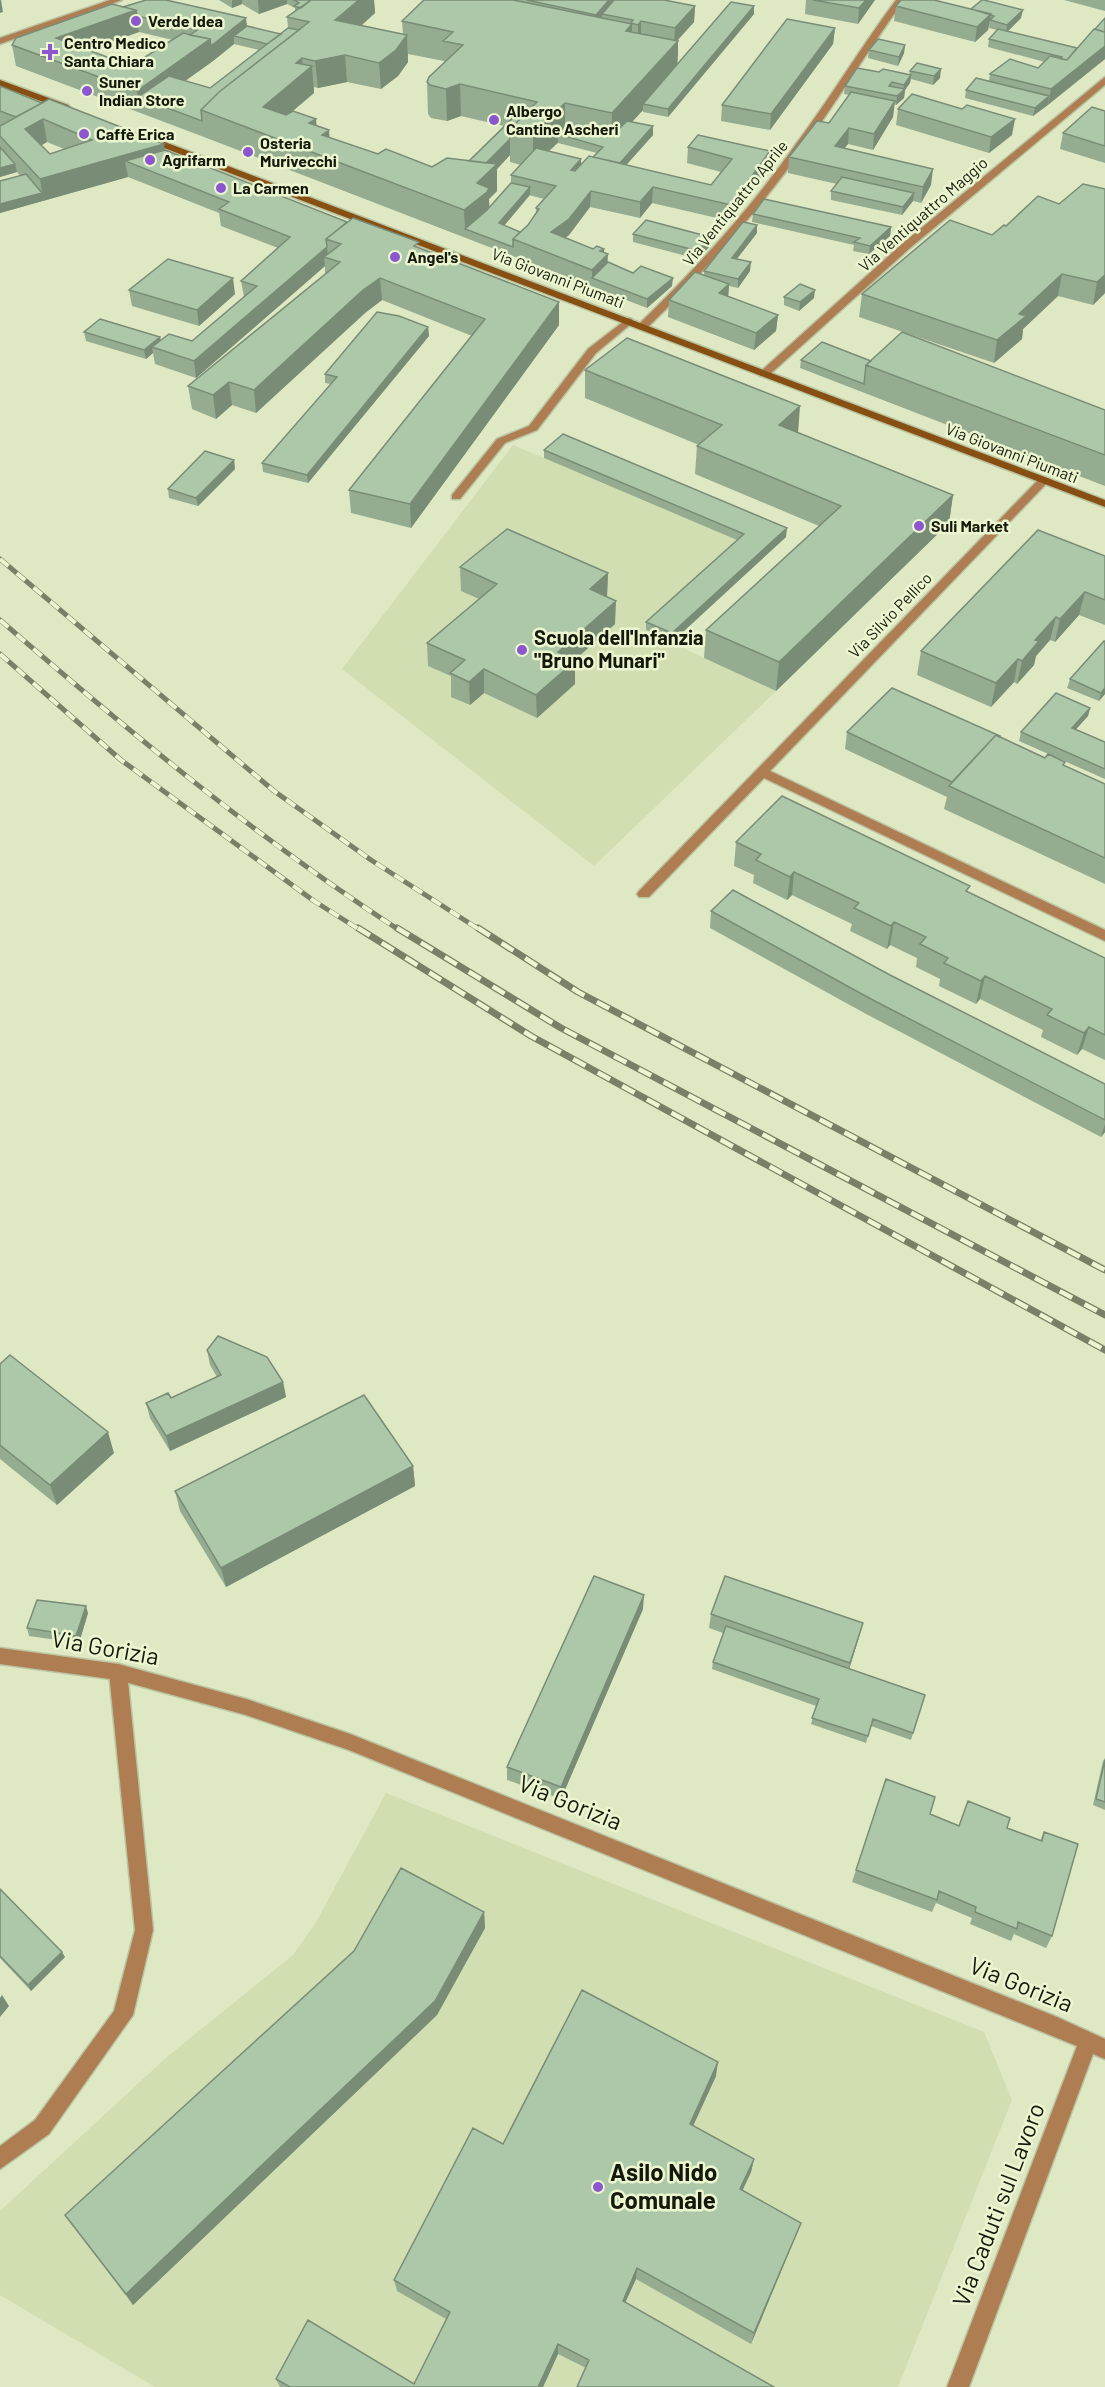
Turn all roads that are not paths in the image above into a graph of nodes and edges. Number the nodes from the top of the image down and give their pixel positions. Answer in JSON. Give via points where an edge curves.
{"nodes":[{"id":1,"x":118,"y":0,"type":"edge"},
{"id":2,"x":900,"y":0,"type":"edge"},
{"id":3,"x":0,"y":41,"type":"edge"},
{"id":4,"x":1105,"y":80,"type":"edge"},
{"id":5,"x":0,"y":83,"type":"edge"},
{"id":6,"x":80,"y":113,"type":"edge"},
{"id":7,"x":136,"y":134,"type":"edge"},
{"id":8,"x":628,"y":321,"type":"junction"},
{"id":9,"x":643,"y":326,"type":"junction"},
{"id":10,"x":764,"y":374,"type":"junction"},
{"id":11,"x":1043,"y":481,"type":"junction"},
{"id":12,"x":456,"y":497,"type":"dead end"},
{"id":13,"x":1105,"y":504,"type":"edge"},
{"id":14,"x":762,"y":772,"type":"junction"},
{"id":15,"x":645,"y":894,"type":"dead end"},
{"id":16,"x":1105,"y":936,"type":"edge"},
{"id":17,"x":0,"y":1656,"type":"edge"},
{"id":18,"x":118,"y":1672,"type":"junction"},
{"id":19,"x":1097,"y":2046,"type":"edge"},
{"id":20,"x":0,"y":2159,"type":"edge"},
{"id":21,"x":958,"y":2387,"type":"edge"}],
"edges":[{"from":1,"to":3,"type":"street"},
{"from":2,"to":9,"type":"street","name":"Via Ventiquattro Aprile","via":[[745,219],[685,287]]},
{"from":4,"to":10,"type":"street","name":"Via Ventiquattro Maggio","via":[[906,246]]},
{"from":5,"to":6,"type":"street"},
{"from":7,"to":8,"type":"street","name":"Via Giovanni Piumati"},
{"from":8,"to":9,"type":"street","name":"Via Giovanni Piumati"},
{"from":8,"to":12,"type":"street","via":[[592,351],[533,428],[501,441]]},
{"from":9,"to":10,"type":"street","name":"Via Giovanni Piumati"},
{"from":10,"to":11,"type":"street","name":"Via Giovanni Piumati"},
{"from":11,"to":13,"type":"street","name":"Via Giovanni Piumati"},
{"from":11,"to":14,"type":"street","name":"Via Silvio Pellico"},
{"from":14,"to":15,"type":"street","name":"Via Silvio Pellico"},
{"from":14,"to":16,"type":"street"},
{"from":17,"to":18,"type":"street","name":"Via Gorizia"},
{"from":18,"to":19,"type":"street","name":"Via Gorizia","via":[[246,1707],[350,1742]]},
{"from":18,"to":20,"type":"street","via":[[144,1930],[123,2015],[42,2127]]},
{"from":19,"to":21,"type":"street","name":"Via Caduti sul Lavoro"}]}
